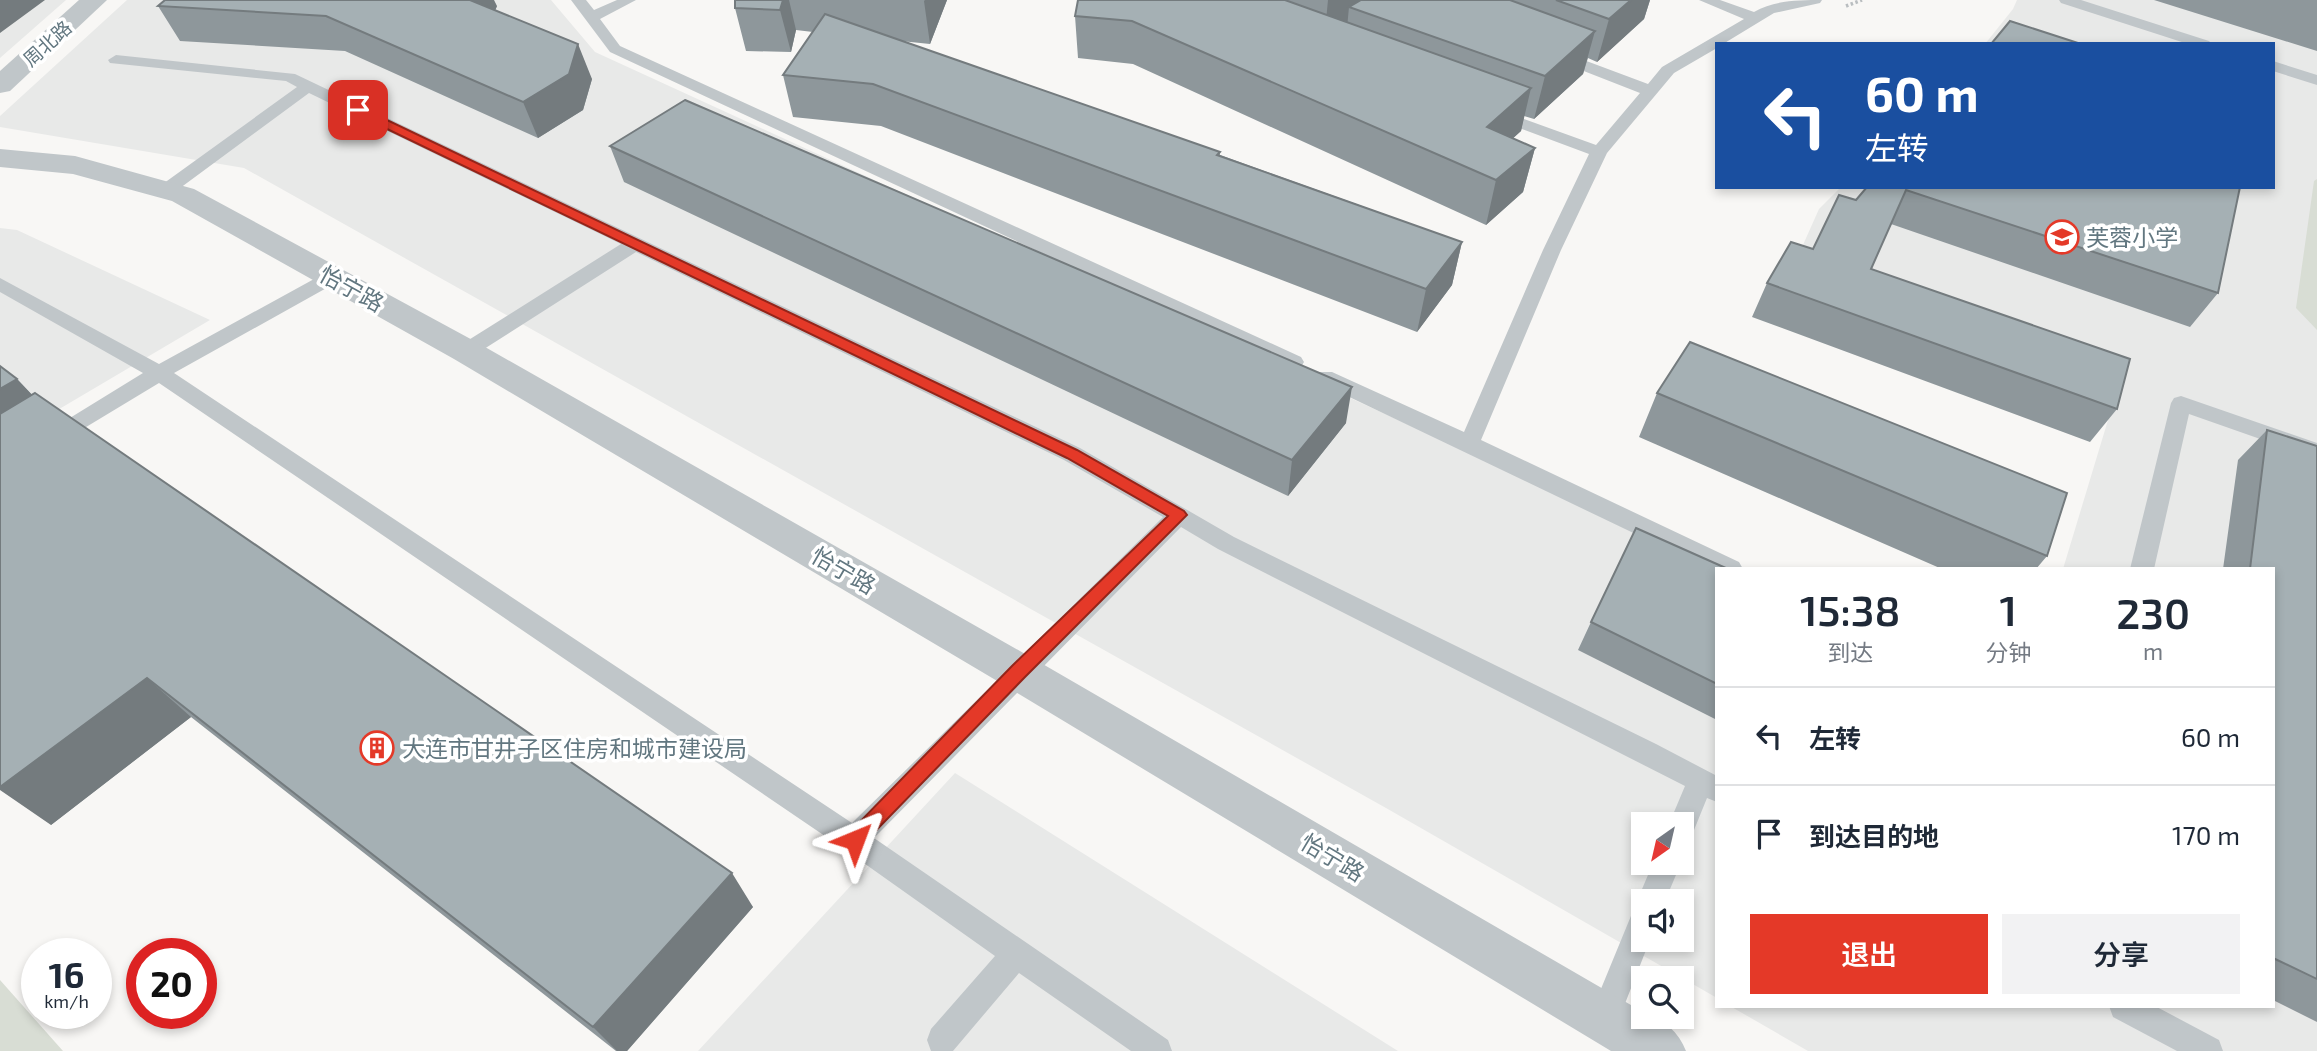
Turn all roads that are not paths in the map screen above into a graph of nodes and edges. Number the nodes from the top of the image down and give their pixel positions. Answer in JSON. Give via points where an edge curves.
{"nodes":[{"id":1,"x":94,"y":0,"type":"edge"},
{"id":2,"x":578,"y":0,"type":"edge"},
{"id":3,"x":629,"y":0,"type":"edge"},
{"id":4,"x":1706,"y":0,"type":"edge"},
{"id":5,"x":1815,"y":0,"type":"edge"},
{"id":6,"x":2066,"y":0,"type":"edge"},
{"id":7,"x":591,"y":17,"type":"junction"},
{"id":8,"x":1756,"y":18,"type":"junction"},
{"id":9,"x":1715,"y":42,"type":"edge"},
{"id":10,"x":1715,"y":42,"type":"edge"},
{"id":11,"x":2198,"y":42,"type":"edge"},
{"id":12,"x":1538,"y":48,"type":"edge"},
{"id":13,"x":116,"y":60,"type":"dead end"},
{"id":14,"x":2275,"y":67,"type":"edge"},
{"id":15,"x":2317,"y":80,"type":"edge"},
{"id":16,"x":0,"y":85,"type":"edge"},
{"id":17,"x":308,"y":86,"type":"junction"},
{"id":18,"x":1651,"y":91,"type":"junction"},
{"id":19,"x":1481,"y":109,"type":"edge"},
{"id":20,"x":1599,"y":152,"type":"junction"},
{"id":21,"x":0,"y":158,"type":"edge"},
{"id":22,"x":166,"y":190,"type":"junction"},
{"id":23,"x":635,"y":244,"type":"junction"},
{"id":24,"x":332,"y":277,"type":"junction"},
{"id":25,"x":0,"y":284,"type":"edge"},
{"id":26,"x":467,"y":351,"type":"junction"},
{"id":27,"x":159,"y":373,"type":"junction"},
{"id":28,"x":1469,"y":443,"type":"junction"},
{"id":29,"x":2317,"y":451,"type":"edge"},
{"id":30,"x":0,"y":471,"type":"edge"},
{"id":31,"x":1179,"y":515,"type":"junction"},
{"id":32,"x":1727,"y":567,"type":"edge"},
{"id":33,"x":2142,"y":567,"type":"edge"},
{"id":34,"x":1018,"y":672,"type":"junction"},
{"id":35,"x":1708,"y":786,"type":"edge"},
{"id":36,"x":1691,"y":812,"type":"edge"},
{"id":37,"x":855,"y":840,"type":"junction"},
{"id":38,"x":1631,"y":951,"type":"edge"},
{"id":39,"x":1017,"y":953,"type":"junction"},
{"id":40,"x":2128,"y":1008,"type":"edge"},
{"id":41,"x":1604,"y":1018,"type":"junction"},
{"id":42,"x":942,"y":1041,"type":"dead end"},
{"id":43,"x":1157,"y":1051,"type":"edge"},
{"id":44,"x":1660,"y":1051,"type":"edge"},
{"id":45,"x":2208,"y":1051,"type":"edge"}],
"edges":[{"from":1,"to":16,"type":"street","name":"周北路"},
{"from":2,"to":7,"type":"lane"},
{"from":3,"to":7,"type":"lane"},
{"from":4,"to":8,"type":"lane"},
{"from":5,"to":8,"type":"lane","via":[[1769,10]]},
{"from":6,"to":11,"type":"lane"},
{"from":7,"to":28,"type":"lane","via":[[615,49]]},
{"from":8,"to":10,"type":"lane"},
{"from":9,"to":18,"type":"lane","via":[[1668,70]]},
{"from":12,"to":18,"type":"lane"},
{"from":13,"to":17,"type":"lane","via":[[289,77]]},
{"from":14,"to":15,"type":"lane"},
{"from":17,"to":22,"type":"lane"},
{"from":17,"to":23,"type":"lane"},
{"from":18,"to":20,"type":"lane"},
{"from":19,"to":20,"type":"lane"},
{"from":20,"to":28,"type":"lane"},
{"from":21,"to":22,"type":"street","name":"怡宁路","via":[[75,165]]},
{"from":22,"to":24,"type":"street","name":"怡宁路"},
{"from":23,"to":26,"type":"lane"},
{"from":23,"to":31,"type":"lane","via":[[1072,454]]},
{"from":24,"to":26,"type":"street","name":"怡宁路"},
{"from":24,"to":27,"type":"lane"},
{"from":25,"to":27,"type":"lane"},
{"from":26,"to":34,"type":"street","name":"怡宁路"},
{"from":27,"to":30,"type":"lane"},
{"from":27,"to":37,"type":"lane"},
{"from":28,"to":32,"type":"lane"},
{"from":29,"to":33,"type":"lane","via":[[2181,403]]},
{"from":31,"to":34,"type":"lane"},
{"from":31,"to":35,"type":"lane"},
{"from":34,"to":37,"type":"lane"},
{"from":34,"to":41,"type":"street","name":"怡宁路"},
{"from":35,"to":36,"type":"lane"},
{"from":37,"to":39,"type":"lane"},
{"from":38,"to":41,"type":"lane"},
{"from":39,"to":42,"type":"lane"},
{"from":39,"to":43,"type":"lane"},
{"from":40,"to":45,"type":"lane"},
{"from":41,"to":44,"type":"street","name":"怡宁路"}]}
